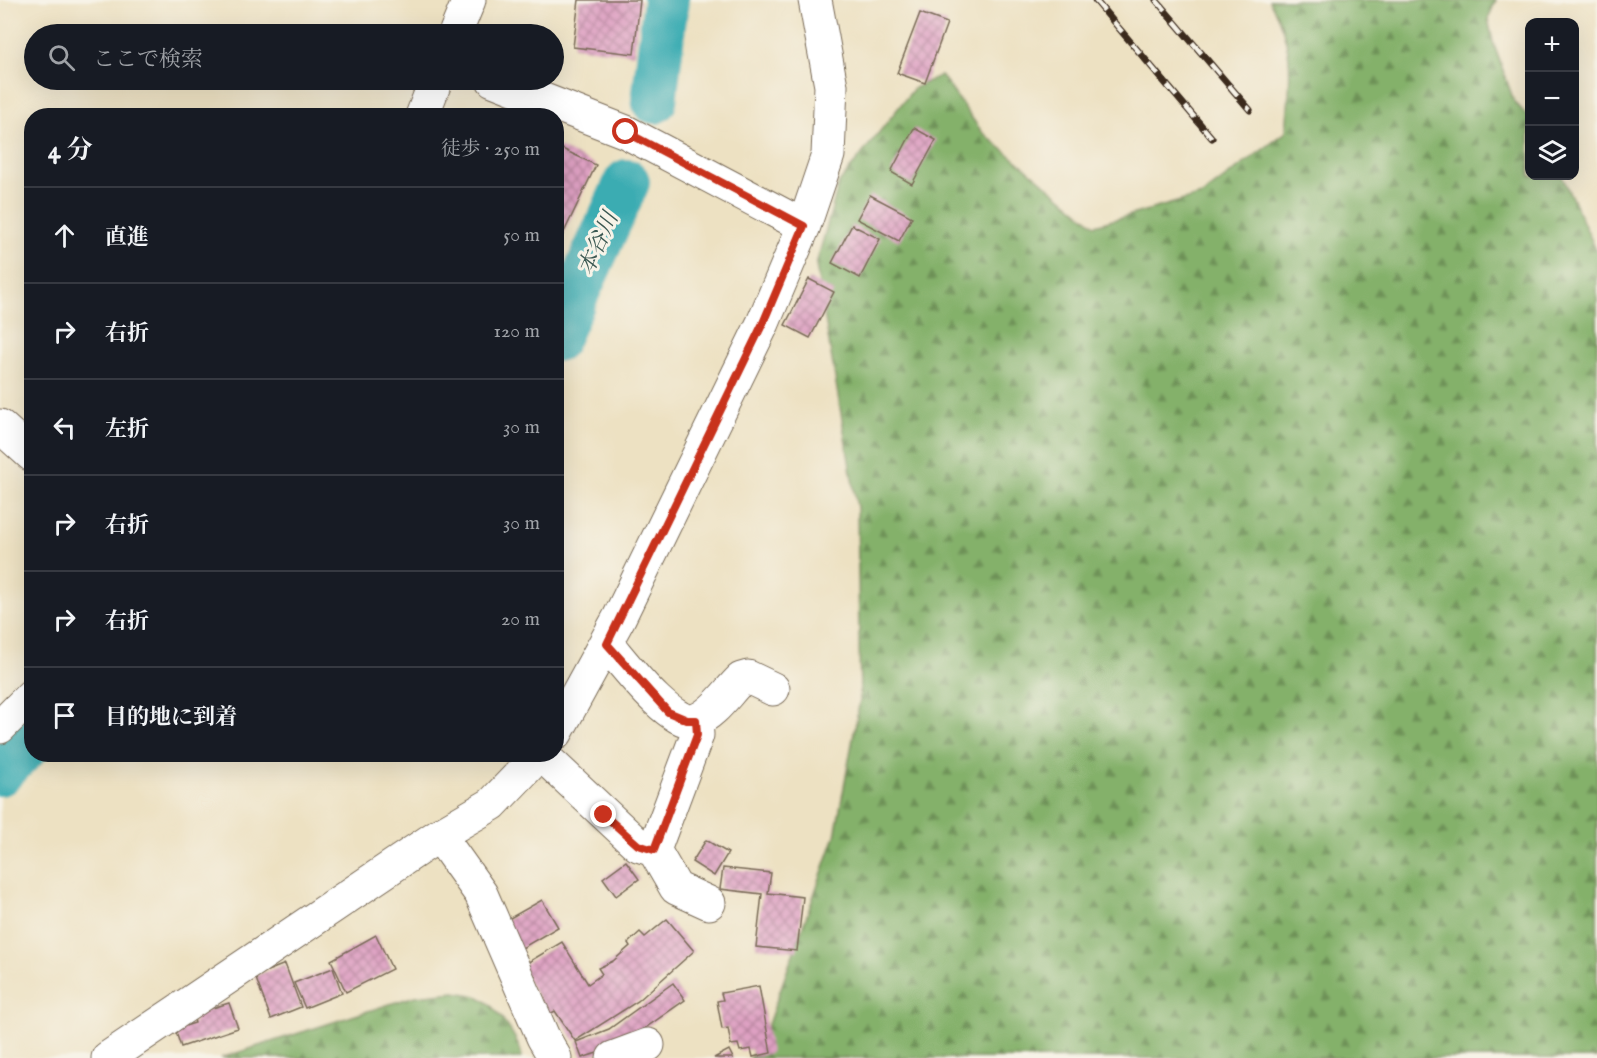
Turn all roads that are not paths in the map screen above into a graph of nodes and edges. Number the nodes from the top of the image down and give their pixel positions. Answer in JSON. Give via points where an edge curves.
{"nodes":[{"id":1,"x":469,"y":0,"type":"edge"},
{"id":2,"x":815,"y":0,"type":"edge"},
{"id":3,"x":458,"y":24,"type":"edge"},
{"id":4,"x":432,"y":90,"type":"edge"},
{"id":5,"x":519,"y":90,"type":"edge"},
{"id":6,"x":425,"y":108,"type":"edge"},
{"id":7,"x":804,"y":226,"type":"junction"},
{"id":8,"x":0,"y":426,"type":"edge"},
{"id":9,"x":24,"y":448,"type":"edge"},
{"id":10,"x":607,"y":644,"type":"junction"},
{"id":11,"x":772,"y":689,"type":"dead end"},
{"id":12,"x":24,"y":703,"type":"edge"},
{"id":13,"x":564,"y":718,"type":"edge"},
{"id":14,"x":696,"y":720,"type":"junction"},
{"id":15,"x":0,"y":727,"type":"edge"},
{"id":16,"x":533,"y":762,"type":"edge"},
{"id":17,"x":550,"y":762,"type":"edge"},
{"id":18,"x":439,"y":835,"type":"junction"},
{"id":19,"x":654,"y":850,"type":"junction"},
{"id":20,"x":709,"y":903,"type":"dead end"},
{"id":21,"x":648,"y":1045,"type":"dead end"},
{"id":22,"x":108,"y":1058,"type":"edge"},
{"id":23,"x":555,"y":1058,"type":"edge"},
{"id":24,"x":613,"y":1058,"type":"edge"}],
"edges":[{"from":1,"to":3,"type":"street"},
{"from":2,"to":7,"type":"street","via":[[831,86],[828,155]]},
{"from":4,"to":6,"type":"street"},
{"from":5,"to":7,"type":"street","via":[[626,132]]},
{"from":7,"to":10,"type":"street","via":[[763,323]]},
{"from":8,"to":9,"type":"street"},
{"from":10,"to":13,"type":"street"},
{"from":10,"to":14,"type":"street","via":[[668,712]]},
{"from":11,"to":14,"type":"street","via":[[748,677],[741,679]]},
{"from":12,"to":15,"type":"street"},
{"from":14,"to":19,"type":"street","via":[[697,735]]},
{"from":16,"to":18,"type":"street","via":[[492,804]]},
{"from":17,"to":19,"type":"street","via":[[638,845]]},
{"from":18,"to":22,"type":"street"},
{"from":18,"to":23,"type":"street","via":[[481,894]]},
{"from":19,"to":20,"type":"street","via":[[676,888]]},
{"from":21,"to":24,"type":"street"}]}
